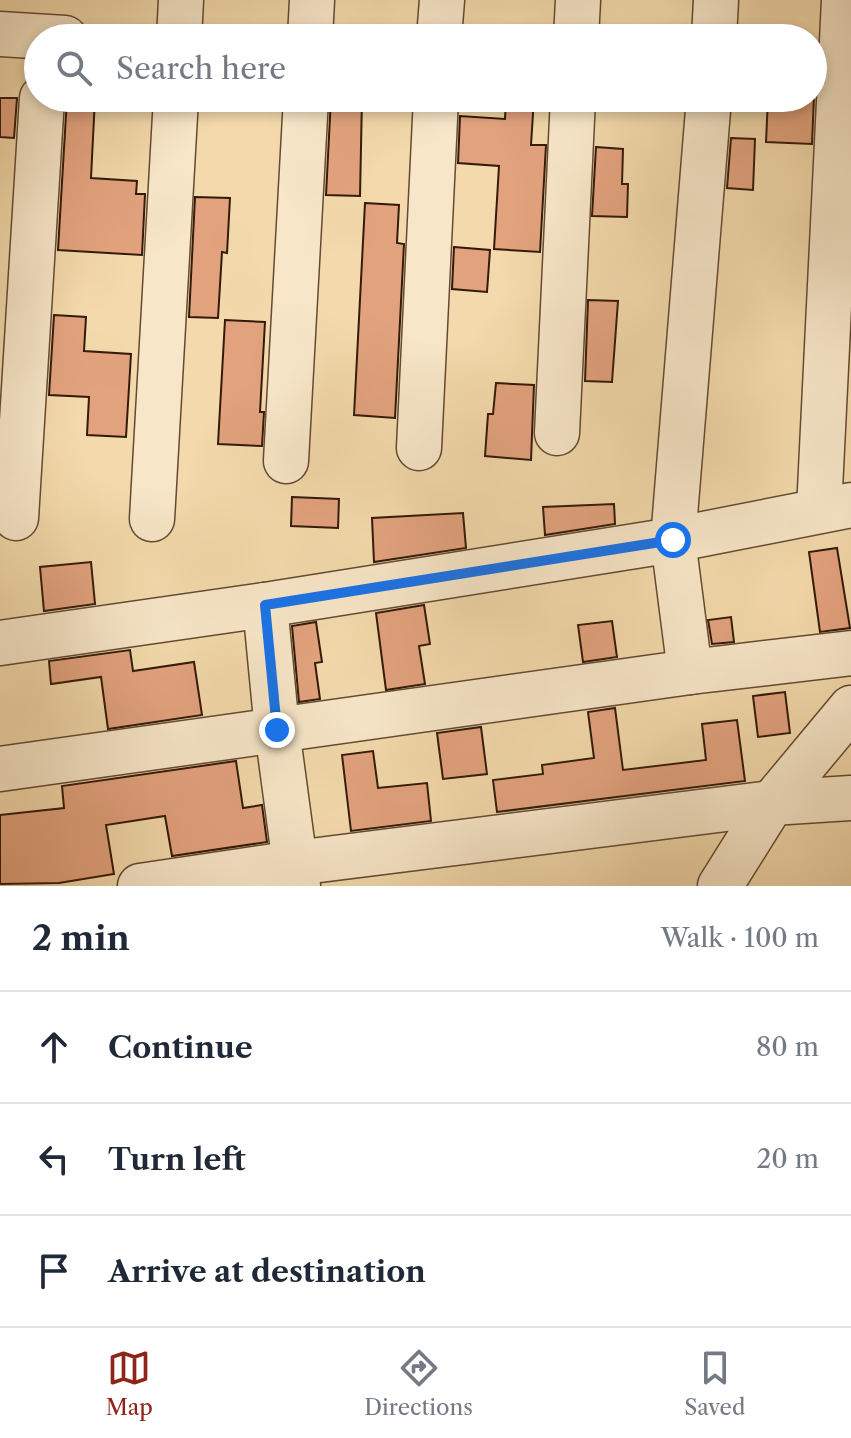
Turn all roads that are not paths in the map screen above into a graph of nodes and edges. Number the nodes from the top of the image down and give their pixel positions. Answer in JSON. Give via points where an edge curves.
{"nodes":[{"id":1,"x":181,"y":0,"type":"edge"},
{"id":2,"x":312,"y":0,"type":"edge"},
{"id":3,"x":442,"y":0,"type":"edge"},
{"id":4,"x":578,"y":0,"type":"edge"},
{"id":5,"x":716,"y":0,"type":"edge"},
{"id":6,"x":844,"y":0,"type":"edge"},
{"id":7,"x":180,"y":24,"type":"edge"},
{"id":8,"x":311,"y":24,"type":"edge"},
{"id":9,"x":440,"y":24,"type":"edge"},
{"id":10,"x":577,"y":24,"type":"edge"},
{"id":11,"x":715,"y":24,"type":"edge"},
{"id":12,"x":24,"y":31,"type":"edge"},
{"id":13,"x":0,"y":34,"type":"edge"},
{"id":14,"x":834,"y":85,"type":"edge"},
{"id":15,"x":41,"y":112,"type":"edge"},
{"id":16,"x":175,"y":112,"type":"edge"},
{"id":17,"x":305,"y":112,"type":"edge"},
{"id":18,"x":435,"y":112,"type":"edge"},
{"id":19,"x":572,"y":112,"type":"edge"},
{"id":20,"x":708,"y":112,"type":"edge"},
{"id":21,"x":557,"y":433,"type":"dead end"},
{"id":22,"x":419,"y":448,"type":"dead end"},
{"id":23,"x":286,"y":461,"type":"dead end"},
{"id":24,"x":835,"y":508,"type":"edge"},
{"id":25,"x":16,"y":518,"type":"dead end"},
{"id":26,"x":152,"y":519,"type":"dead end"},
{"id":27,"x":673,"y":540,"type":"junction"},
{"id":28,"x":265,"y":605,"type":"junction"},
{"id":29,"x":0,"y":643,"type":"edge"},
{"id":30,"x":851,"y":653,"type":"edge"},
{"id":31,"x":690,"y":672,"type":"junction"},
{"id":32,"x":851,"y":708,"type":"edge"},
{"id":33,"x":277,"y":730,"type":"junction"},
{"id":34,"x":0,"y":769,"type":"edge"},
{"id":35,"x":851,"y":798,"type":"edge"},
{"id":36,"x":772,"y":803,"type":"junction"},
{"id":37,"x":296,"y":874,"type":"edge"},
{"id":38,"x":140,"y":886,"type":"edge"},
{"id":39,"x":720,"y":886,"type":"edge"}],
"edges":[{"from":1,"to":7,"type":"street"},
{"from":2,"to":8,"type":"street"},
{"from":3,"to":9,"type":"street"},
{"from":4,"to":10,"type":"street"},
{"from":5,"to":11,"type":"street"},
{"from":6,"to":14,"type":"street"},
{"from":12,"to":13,"type":"street"},
{"from":14,"to":24,"type":"street"},
{"from":15,"to":25,"type":"street"},
{"from":16,"to":26,"type":"street"},
{"from":17,"to":23,"type":"street"},
{"from":18,"to":22,"type":"street"},
{"from":19,"to":21,"type":"street"},
{"from":20,"to":27,"type":"street"},
{"from":24,"to":27,"type":"street"},
{"from":27,"to":28,"type":"street"},
{"from":27,"to":31,"type":"street"},
{"from":28,"to":29,"type":"street"},
{"from":28,"to":33,"type":"street"},
{"from":30,"to":31,"type":"street"},
{"from":31,"to":33,"type":"street"},
{"from":32,"to":36,"type":"street"},
{"from":33,"to":34,"type":"street"},
{"from":33,"to":37,"type":"street"},
{"from":35,"to":36,"type":"street"},
{"from":36,"to":37,"type":"street"},
{"from":36,"to":39,"type":"street"},
{"from":37,"to":38,"type":"street"}]}
